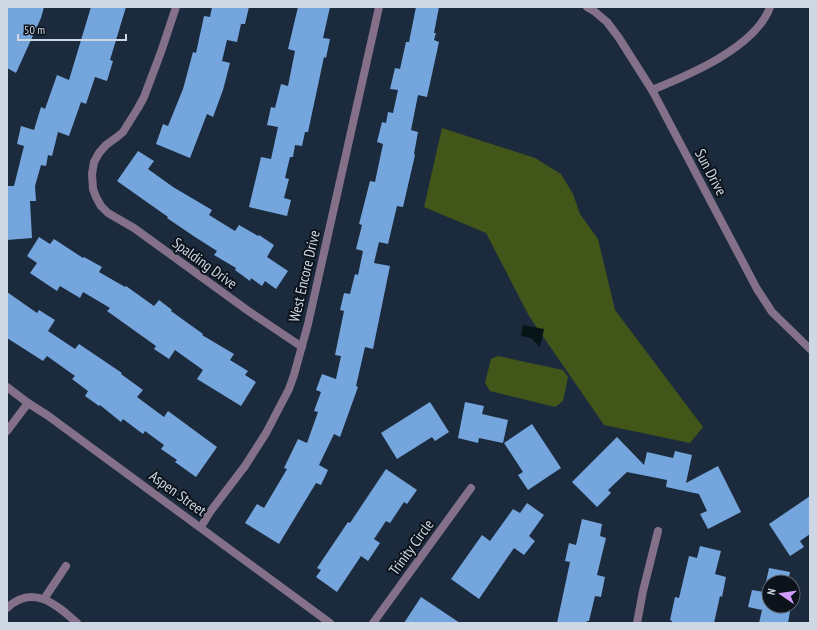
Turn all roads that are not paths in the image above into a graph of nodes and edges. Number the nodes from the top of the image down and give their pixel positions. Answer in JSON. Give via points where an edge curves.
{"nodes":[{"id":1,"x":176,"y":7,"type":"edge"},
{"id":2,"x":379,"y":7,"type":"edge"},
{"id":3,"x":587,"y":7,"type":"edge"},
{"id":4,"x":770,"y":7,"type":"edge"},
{"id":5,"x":652,"y":90,"type":"junction"},
{"id":6,"x":302,"y":347,"type":"junction"},
{"id":7,"x":810,"y":349,"type":"edge"},
{"id":8,"x":7,"y":387,"type":"edge"},
{"id":9,"x":28,"y":403,"type":"junction"},
{"id":10,"x":7,"y":431,"type":"edge"},
{"id":11,"x":471,"y":488,"type":"dead end"},
{"id":12,"x":201,"y":527,"type":"junction"},
{"id":13,"x":658,"y":531,"type":"dead end"},
{"id":14,"x":66,"y":566,"type":"dead end"},
{"id":15,"x":44,"y":599,"type":"junction"},
{"id":16,"x":7,"y":608,"type":"edge"},
{"id":17,"x":77,"y":623,"type":"edge"},
{"id":18,"x":330,"y":623,"type":"edge"},
{"id":19,"x":374,"y":623,"type":"edge"},
{"id":20,"x":636,"y":623,"type":"edge"}],
"edges":[{"from":1,"to":6,"type":"street","name":"Spalding Drive","via":[[144,97],[123,132],[106,145],[94,162],[93,189],[101,206],[108,213],[134,228]]},
{"from":2,"to":6,"type":"street","name":"West Encore Drive"},
{"from":3,"to":5,"type":"street","name":"Sun Drive","via":[[607,22]]},
{"from":4,"to":5,"type":"street","via":[[757,28],[739,45],[698,70]]},
{"from":5,"to":7,"type":"street","name":"Sun Drive","via":[[757,289],[772,312]]},
{"from":6,"to":12,"type":"street","name":"West Encore Drive","via":[[289,389],[266,433]]},
{"from":8,"to":9,"type":"street","name":"Aspen Street"},
{"from":9,"to":10,"type":"street"},
{"from":9,"to":12,"type":"street","name":"Aspen Street"},
{"from":11,"to":19,"type":"street","name":"Trinity Circle"},
{"from":12,"to":18,"type":"street","name":"Aspen Street"},
{"from":13,"to":20,"type":"street"},
{"from":14,"to":15,"type":"street"},
{"from":15,"to":16,"type":"street","via":[[26,597],[13,602]]},
{"from":15,"to":17,"type":"street","via":[[61,608]]}]}
